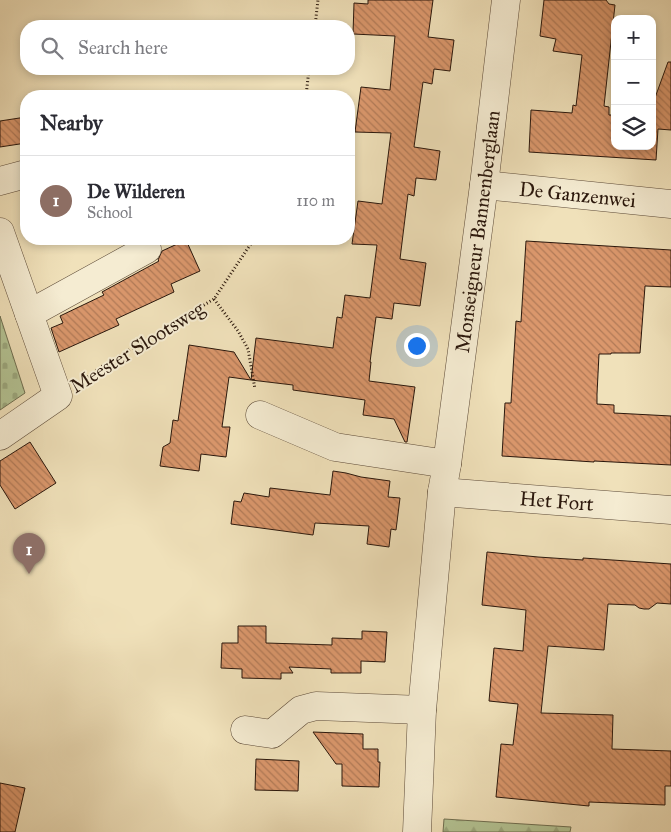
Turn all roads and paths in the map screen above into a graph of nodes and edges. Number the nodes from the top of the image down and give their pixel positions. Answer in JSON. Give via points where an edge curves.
{"nodes":[{"id":1,"x":318,"y":0,"type":"edge"},
{"id":2,"x":506,"y":0,"type":"edge"},
{"id":3,"x":316,"y":20,"type":"edge"},
{"id":4,"x":308,"y":75,"type":"edge"},
{"id":5,"x":307,"y":90,"type":"edge"},
{"id":6,"x":20,"y":176,"type":"edge"},
{"id":7,"x":0,"y":181,"type":"edge"},
{"id":8,"x":484,"y":185,"type":"junction"},
{"id":9,"x":671,"y":204,"type":"edge"},
{"id":10,"x":0,"y":232,"type":"edge"},
{"id":11,"x":146,"y":245,"type":"edge"},
{"id":12,"x":250,"y":245,"type":"edge"},
{"id":13,"x":214,"y":299,"type":"junction"},
{"id":14,"x":29,"y":314,"type":"junction"},
{"id":15,"x":58,"y":396,"type":"junction"},
{"id":16,"x":260,"y":415,"type":"joint"},
{"id":17,"x":0,"y":436,"type":"edge"},
{"id":18,"x":447,"y":464,"type":"junction"},
{"id":19,"x":442,"y":492,"type":"junction"},
{"id":20,"x":671,"y":510,"type":"edge"},
{"id":21,"x":422,"y":710,"type":"junction"},
{"id":22,"x":245,"y":730,"type":"dead end"},
{"id":23,"x":417,"y":832,"type":"edge"}],
"edges":[{"from":1,"to":3,"type":"path"},
{"from":2,"to":8,"type":"street","name":"Monseigneur Bannenberglaan"},
{"from":4,"to":5,"type":"path"},
{"from":6,"to":7,"type":"street"},
{"from":8,"to":9,"type":"street","name":"De Ganzenwei"},
{"from":8,"to":18,"type":"street","name":"Monseigneur Bannenberglaan"},
{"from":10,"to":14,"type":"street"},
{"from":11,"to":14,"type":"street","via":[[147,249]]},
{"from":12,"to":13,"type":"path","name":"Meester Slootsweg"},
{"from":13,"to":15,"type":"path","name":"Meester Slootsweg"},
{"from":13,"to":16,"type":"path","via":[[248,349]]},
{"from":14,"to":15,"type":"street"},
{"from":15,"to":17,"type":"street","name":"Meester Slootsweg"},
{"from":16,"to":18,"type":"street","via":[[335,447]]},
{"from":18,"to":19,"type":"street","name":"Monseigneur Bannenberglaan"},
{"from":19,"to":20,"type":"street","name":"Het Fort"},
{"from":19,"to":21,"type":"street","name":"Monseigneur Bannenberglaan"},
{"from":21,"to":22,"type":"street","via":[[316,706],[301,710],[272,734]]},
{"from":21,"to":23,"type":"street","name":"Monseigneur Bannenberglaan"}]}
